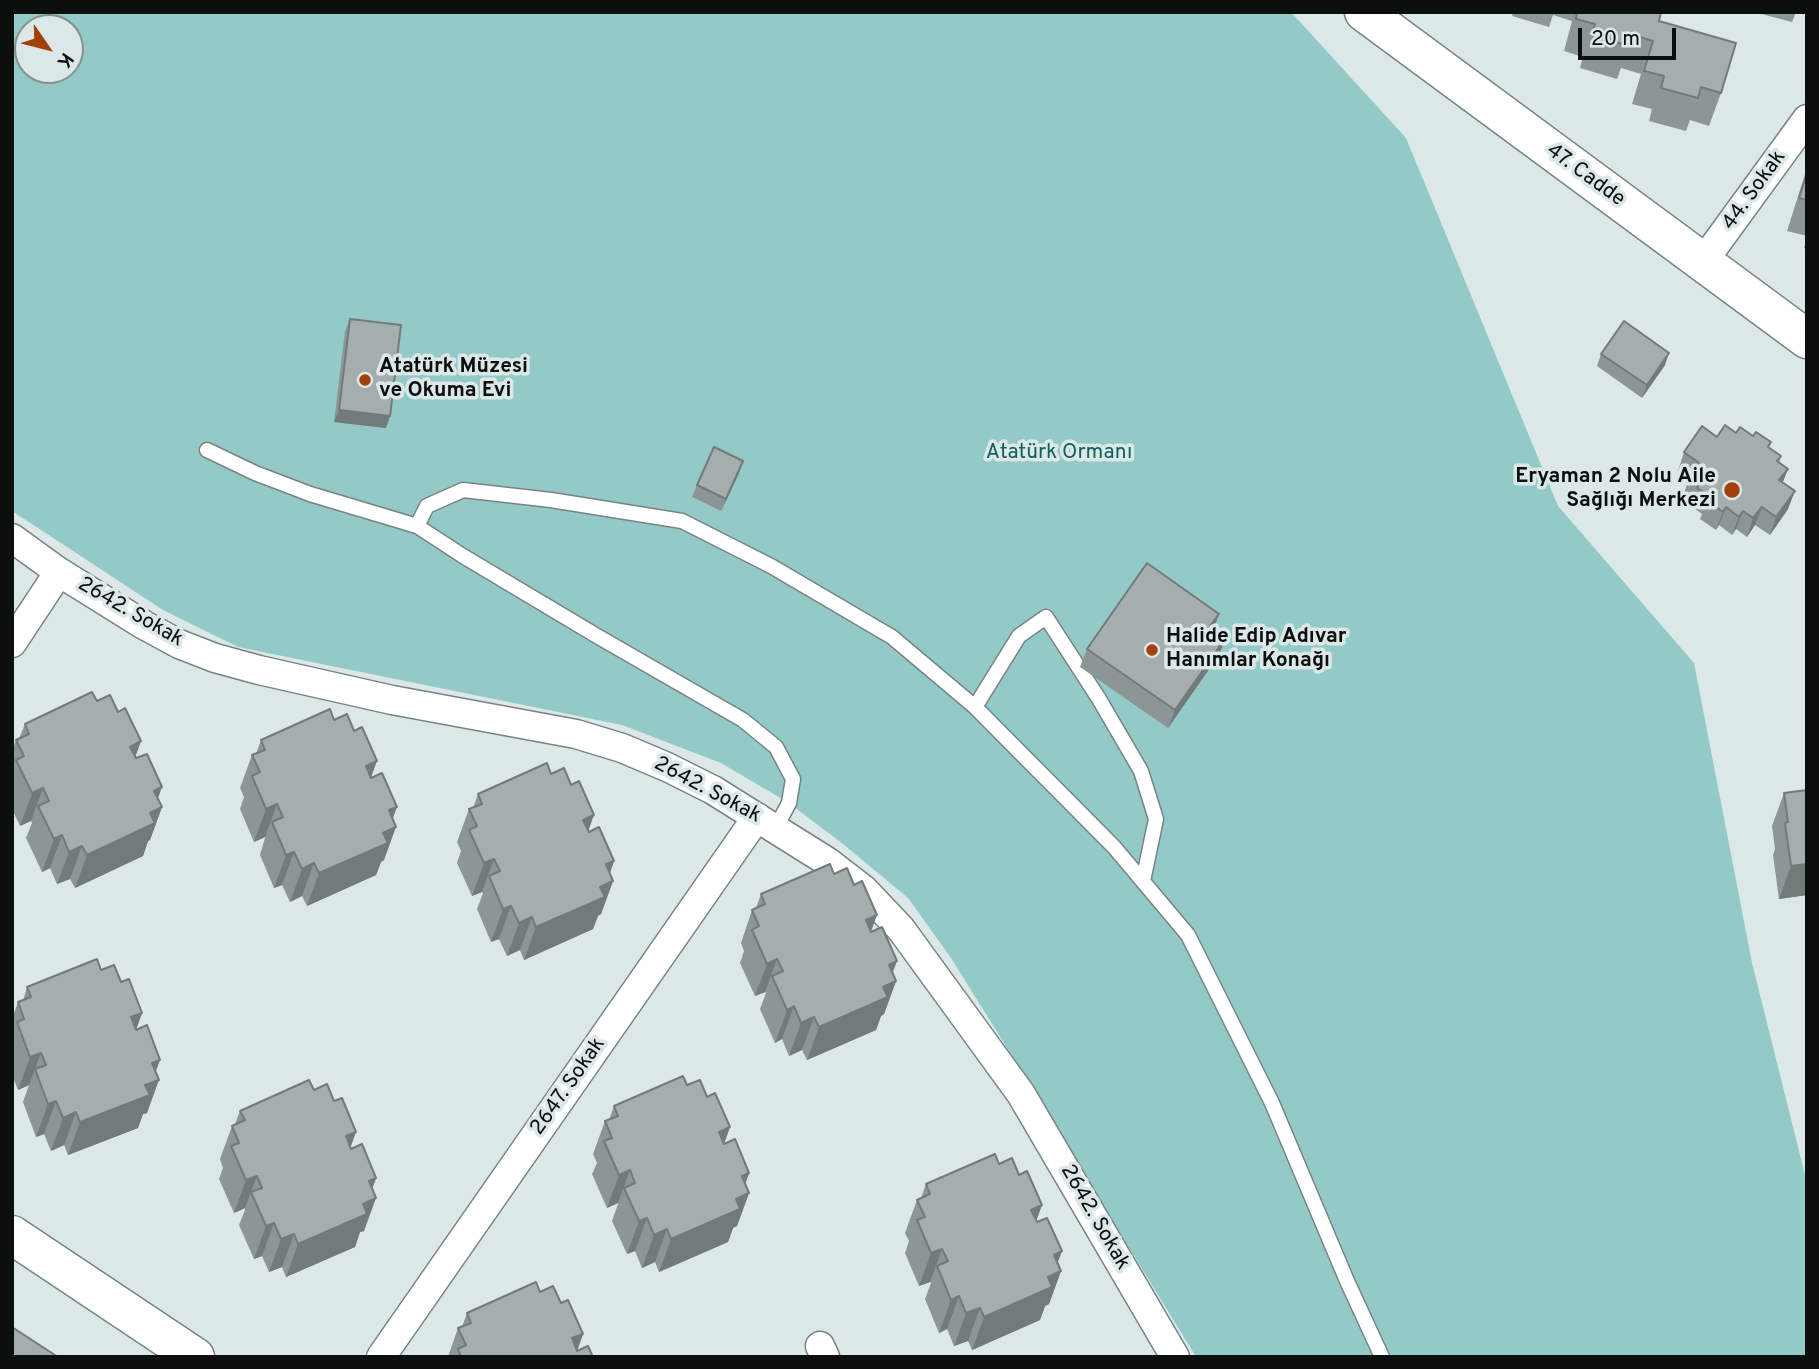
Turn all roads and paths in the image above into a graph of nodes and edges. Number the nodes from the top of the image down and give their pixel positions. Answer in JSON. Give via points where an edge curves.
{"nodes":[{"id":1,"x":1377,"y":16,"type":"edge"},
{"id":2,"x":1807,"y":119,"type":"edge"},
{"id":3,"x":1702,"y":262,"type":"junction"},
{"id":4,"x":1807,"y":339,"type":"edge"},
{"id":5,"x":207,"y":450,"type":"dead end"},
{"id":6,"x":417,"y":526,"type":"junction"},
{"id":7,"x":12,"y":538,"type":"edge"},
{"id":8,"x":59,"y":572,"type":"junction"},
{"id":9,"x":12,"y":643,"type":"edge"},
{"id":10,"x":975,"y":707,"type":"junction"},
{"id":11,"x":766,"y":823,"type":"junction"},
{"id":12,"x":1143,"y":881,"type":"junction"},
{"id":13,"x":12,"y":1235,"type":"edge"},
{"id":14,"x":188,"y":1355,"type":"edge"},
{"id":15,"x":381,"y":1357,"type":"edge"},
{"id":16,"x":1175,"y":1357,"type":"edge"},
{"id":17,"x":1382,"y":1357,"type":"edge"}],
"edges":[{"from":1,"to":3,"type":"street","name":"47. Cadde"},
{"from":2,"to":3,"type":"street","name":"44. Sokak"},
{"from":3,"to":4,"type":"street","name":"47. Cadde"},
{"from":5,"to":6,"type":"lane","via":[[310,494]]},
{"from":6,"to":10,"type":"lane","via":[[427,506],[463,490],[682,521],[771,566],[892,637]]},
{"from":6,"to":11,"type":"lane","via":[[743,720],[776,747],[793,779],[789,803]]},
{"from":7,"to":8,"type":"street","name":"2642. Sokak"},
{"from":8,"to":9,"type":"street"},
{"from":8,"to":11,"type":"street","name":"2642. Sokak","via":[[162,636],[215,658],[392,700],[576,734],[667,766]]},
{"from":10,"to":12,"type":"lane"},
{"from":10,"to":12,"type":"lane","via":[[1019,636],[1046,617],[1141,771],[1156,818]]},
{"from":11,"to":15,"type":"street","name":"2647. Sokak"},
{"from":11,"to":16,"type":"street","name":"2642. Sokak","via":[[828,862],[901,929],[1021,1094]]},
{"from":12,"to":17,"type":"lane","via":[[1188,935],[1272,1103]]},
{"from":13,"to":14,"type":"street"}]}
